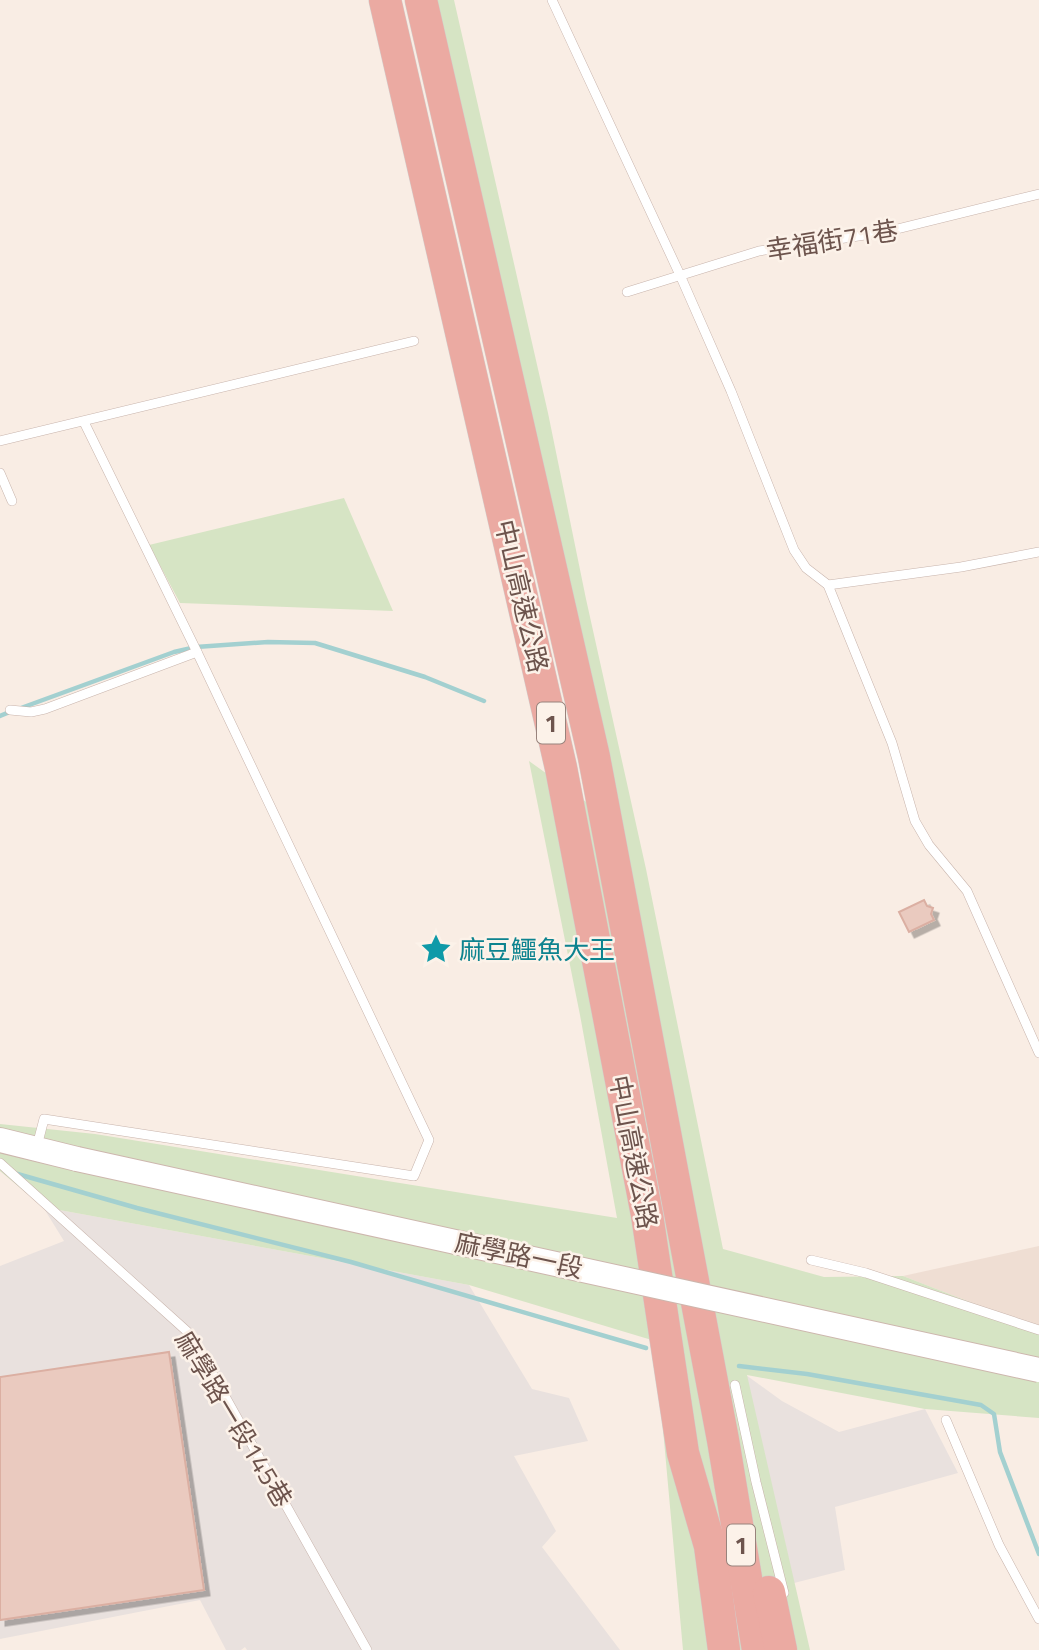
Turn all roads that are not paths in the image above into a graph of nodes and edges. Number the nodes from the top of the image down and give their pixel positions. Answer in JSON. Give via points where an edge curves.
{"nodes":[{"id":1,"x":385,"y":0,"type":"edge"},
{"id":2,"x":421,"y":0,"type":"edge"},
{"id":3,"x":552,"y":0,"type":"edge"},
{"id":4,"x":1039,"y":194,"type":"edge"},
{"id":5,"x":680,"y":275,"type":"junction"},
{"id":6,"x":627,"y":292,"type":"dead end"},
{"id":7,"x":414,"y":341,"type":"dead end"},
{"id":8,"x":84,"y":422,"type":"junction"},
{"id":9,"x":0,"y":442,"type":"edge"},
{"id":10,"x":0,"y":473,"type":"edge"},
{"id":11,"x":12,"y":501,"type":"dead end"},
{"id":12,"x":1039,"y":552,"type":"edge"},
{"id":13,"x":828,"y":585,"type":"junction"},
{"id":14,"x":197,"y":652,"type":"junction"},
{"id":15,"x":10,"y":710,"type":"dead end"},
{"id":16,"x":1039,"y":1054,"type":"edge"},
{"id":17,"x":0,"y":1140,"type":"edge"},
{"id":18,"x":37,"y":1148,"type":"junction"},
{"id":19,"x":1,"y":1164,"type":"edge"},
{"id":20,"x":811,"y":1260,"type":"dead end"},
{"id":21,"x":1039,"y":1330,"type":"edge"},
{"id":22,"x":1039,"y":1370,"type":"edge"},
{"id":23,"x":735,"y":1385,"type":"dead end"},
{"id":24,"x":946,"y":1420,"type":"dead end"},
{"id":25,"x":723,"y":1440,"type":"junction"},
{"id":26,"x":683,"y":1453,"type":"junction"},
{"id":27,"x":786,"y":1606,"type":"dead end"},
{"id":28,"x":1039,"y":1619,"type":"edge"},
{"id":29,"x":367,"y":1650,"type":"edge"},
{"id":30,"x":703,"y":1650,"type":"edge"},
{"id":31,"x":724,"y":1650,"type":"edge"},
{"id":32,"x":758,"y":1650,"type":"edge"},
{"id":33,"x":781,"y":1650,"type":"edge"}],
"edges":[{"from":1,"to":26,"type":"highway","name":"中山高速公路","number":"1","via":[[561,768],[647,1215]]},
{"from":2,"to":25,"type":"highway","name":"中山高速公路","number":"1","via":[[594,757]]},
{"from":3,"to":5,"type":"lane"},
{"from":4,"to":5,"type":"lane","name":"幸福街71巷","via":[[904,228],[759,251]]},
{"from":5,"to":6,"type":"lane","name":"幸福街71巷"},
{"from":5,"to":13,"type":"lane","via":[[732,391],[794,550],[806,568]]},
{"from":7,"to":8,"type":"lane"},
{"from":8,"to":9,"type":"lane"},
{"from":8,"to":14,"type":"lane"},
{"from":10,"to":11,"type":"lane"},
{"from":12,"to":13,"type":"lane","via":[[961,568]]},
{"from":13,"to":16,"type":"lane","via":[[892,743],[915,821],[967,891]]},
{"from":14,"to":15,"type":"lane","via":[[45,709]]},
{"from":14,"to":18,"type":"lane","via":[[429,1140],[414,1175],[44,1119]]},
{"from":17,"to":18,"type":"main road","name":"麻學路一段"},
{"from":18,"to":22,"type":"main road","name":"麻學路一段","bridge":true},
{"from":19,"to":29,"type":"lane","name":"麻學路一段145巷","via":[[190,1334]]},
{"from":20,"to":21,"type":"lane","via":[[866,1273]]},
{"from":23,"to":27,"type":"lane"},
{"from":24,"to":28,"type":"lane","via":[[999,1545]]},
{"from":25,"to":32,"type":"highway","name":"中山高速公路","number":"1"},
{"from":25,"to":33,"type":"highway","via":[[749,1505]]},
{"from":26,"to":30,"type":"highway","via":[[685,1518]]},
{"from":26,"to":31,"type":"highway","name":"中山高速公路","number":"1","via":[[710,1546]]}]}
